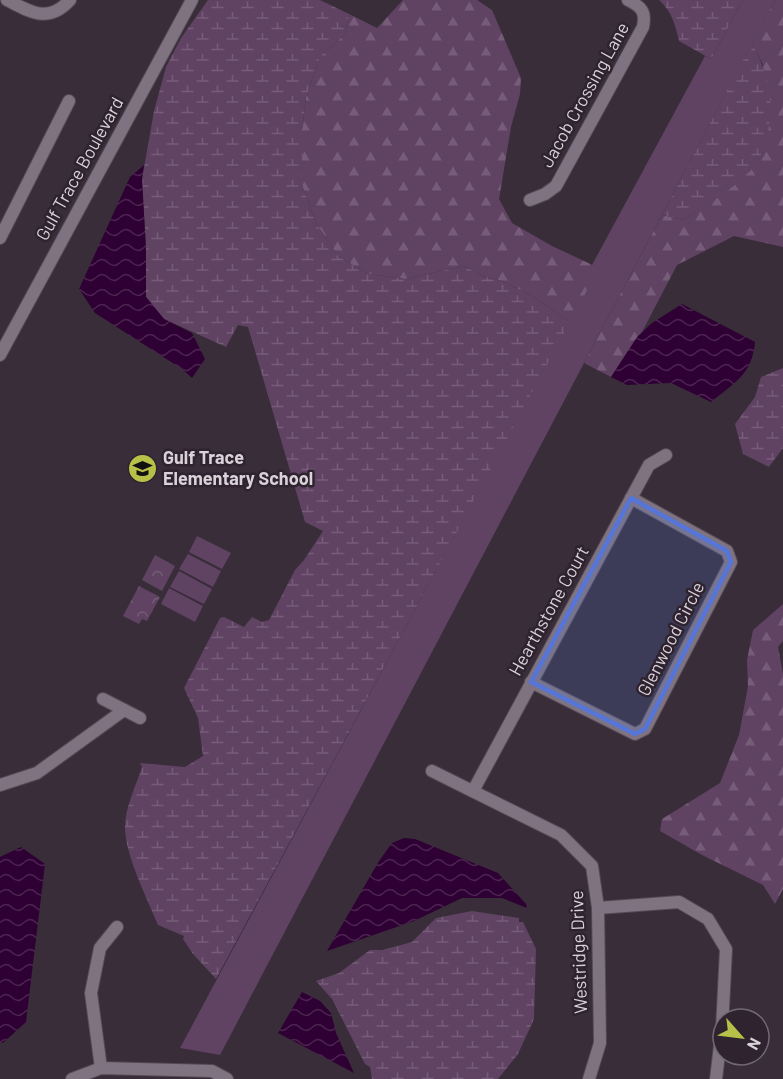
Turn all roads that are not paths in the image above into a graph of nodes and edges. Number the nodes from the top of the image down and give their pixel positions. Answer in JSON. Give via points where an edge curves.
{"nodes":[{"id":1,"x":7,"y":0,"type":"edge"},
{"id":2,"x":70,"y":0,"type":"edge"},
{"id":3,"x":192,"y":0,"type":"edge"},
{"id":4,"x":628,"y":0,"type":"edge"},
{"id":5,"x":69,"y":101,"type":"dead end"},
{"id":6,"x":531,"y":200,"type":"dead end"},
{"id":7,"x":0,"y":238,"type":"edge"},
{"id":8,"x":0,"y":355,"type":"edge"},
{"id":9,"x":666,"y":455,"type":"dead end"},
{"id":10,"x":631,"y":498,"type":"junction"},
{"id":11,"x":531,"y":682,"type":"junction"},
{"id":12,"x":103,"y":699,"type":"dead end"},
{"id":13,"x":124,"y":710,"type":"junction"},
{"id":14,"x":140,"y":718,"type":"dead end"},
{"id":15,"x":432,"y":771,"type":"dead end"},
{"id":16,"x":0,"y":785,"type":"edge"},
{"id":17,"x":473,"y":791,"type":"junction"},
{"id":18,"x":598,"y":908,"type":"junction"},
{"id":19,"x":117,"y":927,"type":"dead end"},
{"id":20,"x":100,"y":1068,"type":"junction"},
{"id":21,"x":72,"y":1079,"type":"edge"},
{"id":22,"x":227,"y":1079,"type":"edge"},
{"id":23,"x":589,"y":1079,"type":"edge"},
{"id":24,"x":716,"y":1079,"type":"edge"}],
"edges":[{"from":1,"to":2,"type":"street","via":[[34,14],[45,15]]},
{"from":3,"to":8,"type":"street","name":"Gulf Trace Boulevard"},
{"from":4,"to":6,"type":"street","name":"Jacob Crossing Lane","via":[[640,6],[645,16],[643,27],[556,186]]},
{"from":5,"to":7,"type":"street"},
{"from":9,"to":10,"type":"street","name":"Hearthstone Court","via":[[649,465]]},
{"from":10,"to":11,"type":"street","name":"Hearthstone Court"},
{"from":10,"to":11,"type":"street","name":"Glenwood Circle","via":[[728,551],[731,562],[645,729],[635,734]]},
{"from":11,"to":17,"type":"street","name":"Hearthstone Court"},
{"from":12,"to":13,"type":"street"},
{"from":13,"to":14,"type":"street"},
{"from":13,"to":16,"type":"street","via":[[37,772]]},
{"from":15,"to":17,"type":"street","name":"Westridge Drive"},
{"from":17,"to":18,"type":"street","name":"Westridge Drive","via":[[561,836],[592,866]]},
{"from":18,"to":23,"type":"street","name":"Westridge Drive","via":[[600,1043]]},
{"from":18,"to":24,"type":"street","via":[[680,902],[708,919],[726,949]]},
{"from":19,"to":20,"type":"street","via":[[100,948],[91,993]]},
{"from":20,"to":21,"type":"street"},
{"from":20,"to":22,"type":"street","via":[[212,1071]]}]}
